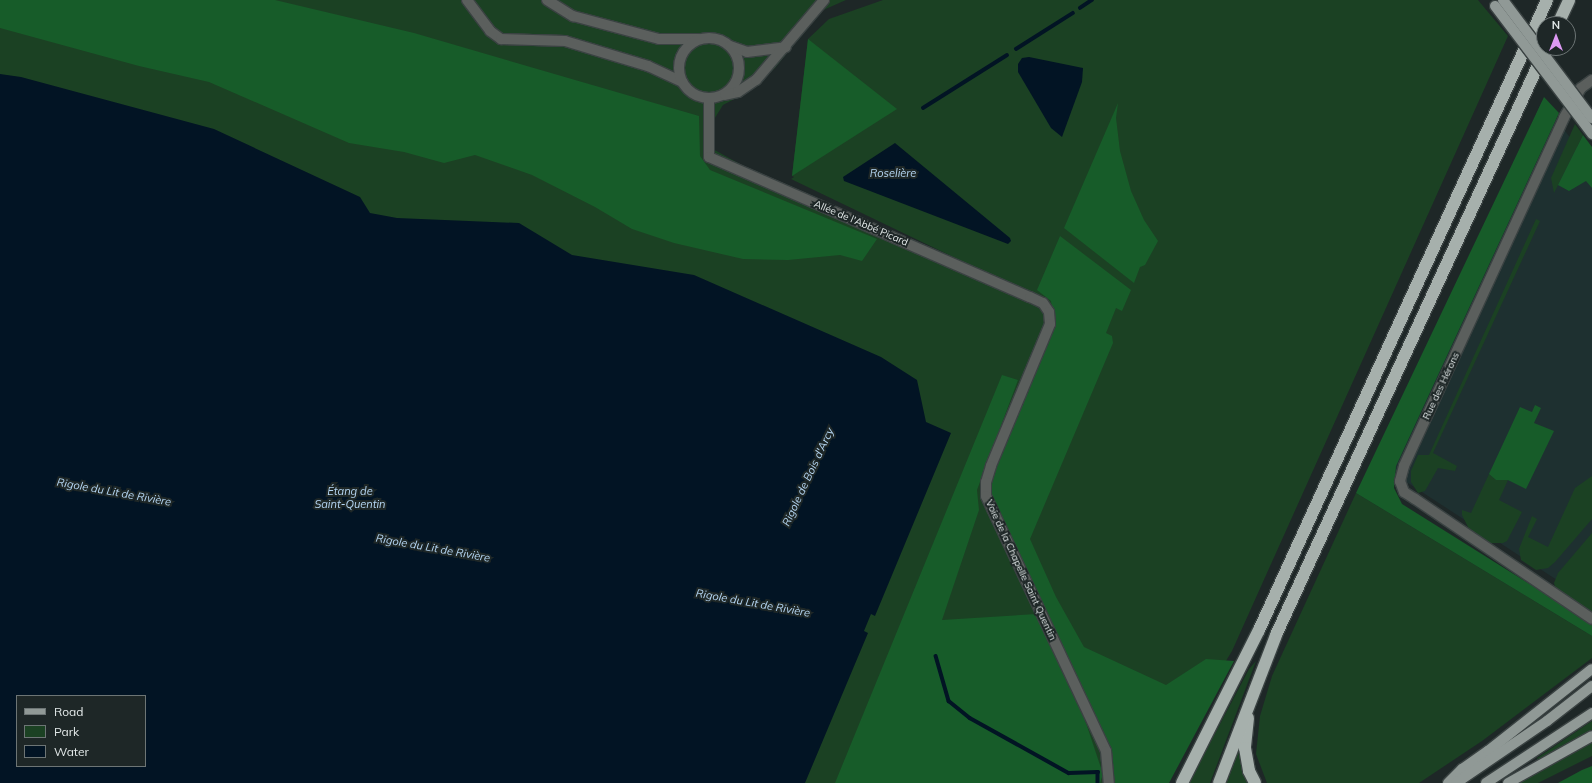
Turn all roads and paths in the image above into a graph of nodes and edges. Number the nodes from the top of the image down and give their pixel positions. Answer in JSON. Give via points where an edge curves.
{"nodes":[{"id":1,"x":467,"y":0,"type":"edge"},
{"id":2,"x":547,"y":0,"type":"edge"},
{"id":3,"x":824,"y":0,"type":"edge"},
{"id":4,"x":1547,"y":0,"type":"edge"},
{"id":5,"x":1569,"y":0,"type":"edge"},
{"id":6,"x":1497,"y":2,"type":"edge"},
{"id":7,"x":1562,"y":16,"type":"edge"},
{"id":8,"x":699,"y":40,"type":"junction"},
{"id":9,"x":730,"y":46,"type":"junction"},
{"id":10,"x":786,"y":47,"type":"junction"},
{"id":11,"x":1542,"y":56,"type":"edge"},
{"id":12,"x":1592,"y":80,"type":"edge"},
{"id":13,"x":682,"y":82,"type":"junction"},
{"id":14,"x":724,"y":95,"type":"junction"},
{"id":15,"x":709,"y":99,"type":"junction"},
{"id":16,"x":1592,"y":118,"type":"edge"},
{"id":17,"x":1592,"y":134,"type":"edge"},
{"id":18,"x":1030,"y":297,"type":"joint"},
{"id":19,"x":1592,"y":619,"type":"edge"},
{"id":20,"x":1592,"y":669,"type":"edge"},
{"id":21,"x":1592,"y":686,"type":"edge"},
{"id":22,"x":1252,"y":693,"type":"junction"},
{"id":23,"x":1592,"y":713,"type":"edge"},
{"id":24,"x":1592,"y":736,"type":"edge"},
{"id":25,"x":1109,"y":783,"type":"edge"},
{"id":26,"x":1182,"y":783,"type":"edge"},
{"id":27,"x":1218,"y":783,"type":"edge"},
{"id":28,"x":1255,"y":783,"type":"edge"},
{"id":29,"x":1448,"y":783,"type":"edge"},
{"id":30,"x":1456,"y":783,"type":"edge"},
{"id":31,"x":1486,"y":783,"type":"edge"},
{"id":32,"x":1508,"y":783,"type":"edge"}],
"edges":[{"from":1,"to":13,"type":"street","via":[[490,31],[501,39],[565,41],[648,66]]},
{"from":2,"to":8,"type":"street","via":[[573,16],[659,39]]},
{"from":3,"to":10,"type":"street"},
{"from":4,"to":26,"type":"highway","via":[[1259,630]]},
{"from":5,"to":7,"type":"highway"},
{"from":6,"to":16,"type":"main road","bridge":true},
{"from":6,"to":17,"type":"main road","bridge":true},
{"from":8,"to":9,"type":"street","via":[[716,38]]},
{"from":8,"to":13,"type":"street","via":[[683,52],[679,62]]},
{"from":9,"to":10,"type":"street","via":[[747,52]]},
{"from":9,"to":14,"type":"street","via":[[738,58],[739,72],[737,82]]},
{"from":10,"to":14,"type":"street","via":[[756,80],[738,92]]},
{"from":11,"to":22,"type":"highway"},
{"from":12,"to":19,"type":"street","name":"Rue des Hérons","via":[[1581,88],[1564,118],[1404,466],[1400,480],[1404,492],[1582,615]]},
{"from":13,"to":15,"type":"street","via":[[693,94]]},
{"from":14,"to":15,"type":"street"},
{"from":15,"to":18,"type":"street","name":"Allée de l'Abbé Picard","via":[[709,157]]},
{"from":18,"to":25,"type":"street","name":"Voie de la Chapelle Saint Quentin","via":[[1043,303],[1050,312],[1050,324],[991,466],[986,482],[986,496],[1106,751]]},
{"from":20,"to":29,"type":"main road","via":[[1462,769]]},
{"from":21,"to":30,"type":"main road","via":[[1547,721]]},
{"from":22,"to":27,"type":"highway"},
{"from":22,"to":28,"type":"highway","via":[[1245,748],[1249,771]]},
{"from":23,"to":31,"type":"main road"},
{"from":24,"to":32,"type":"main road"}]}
